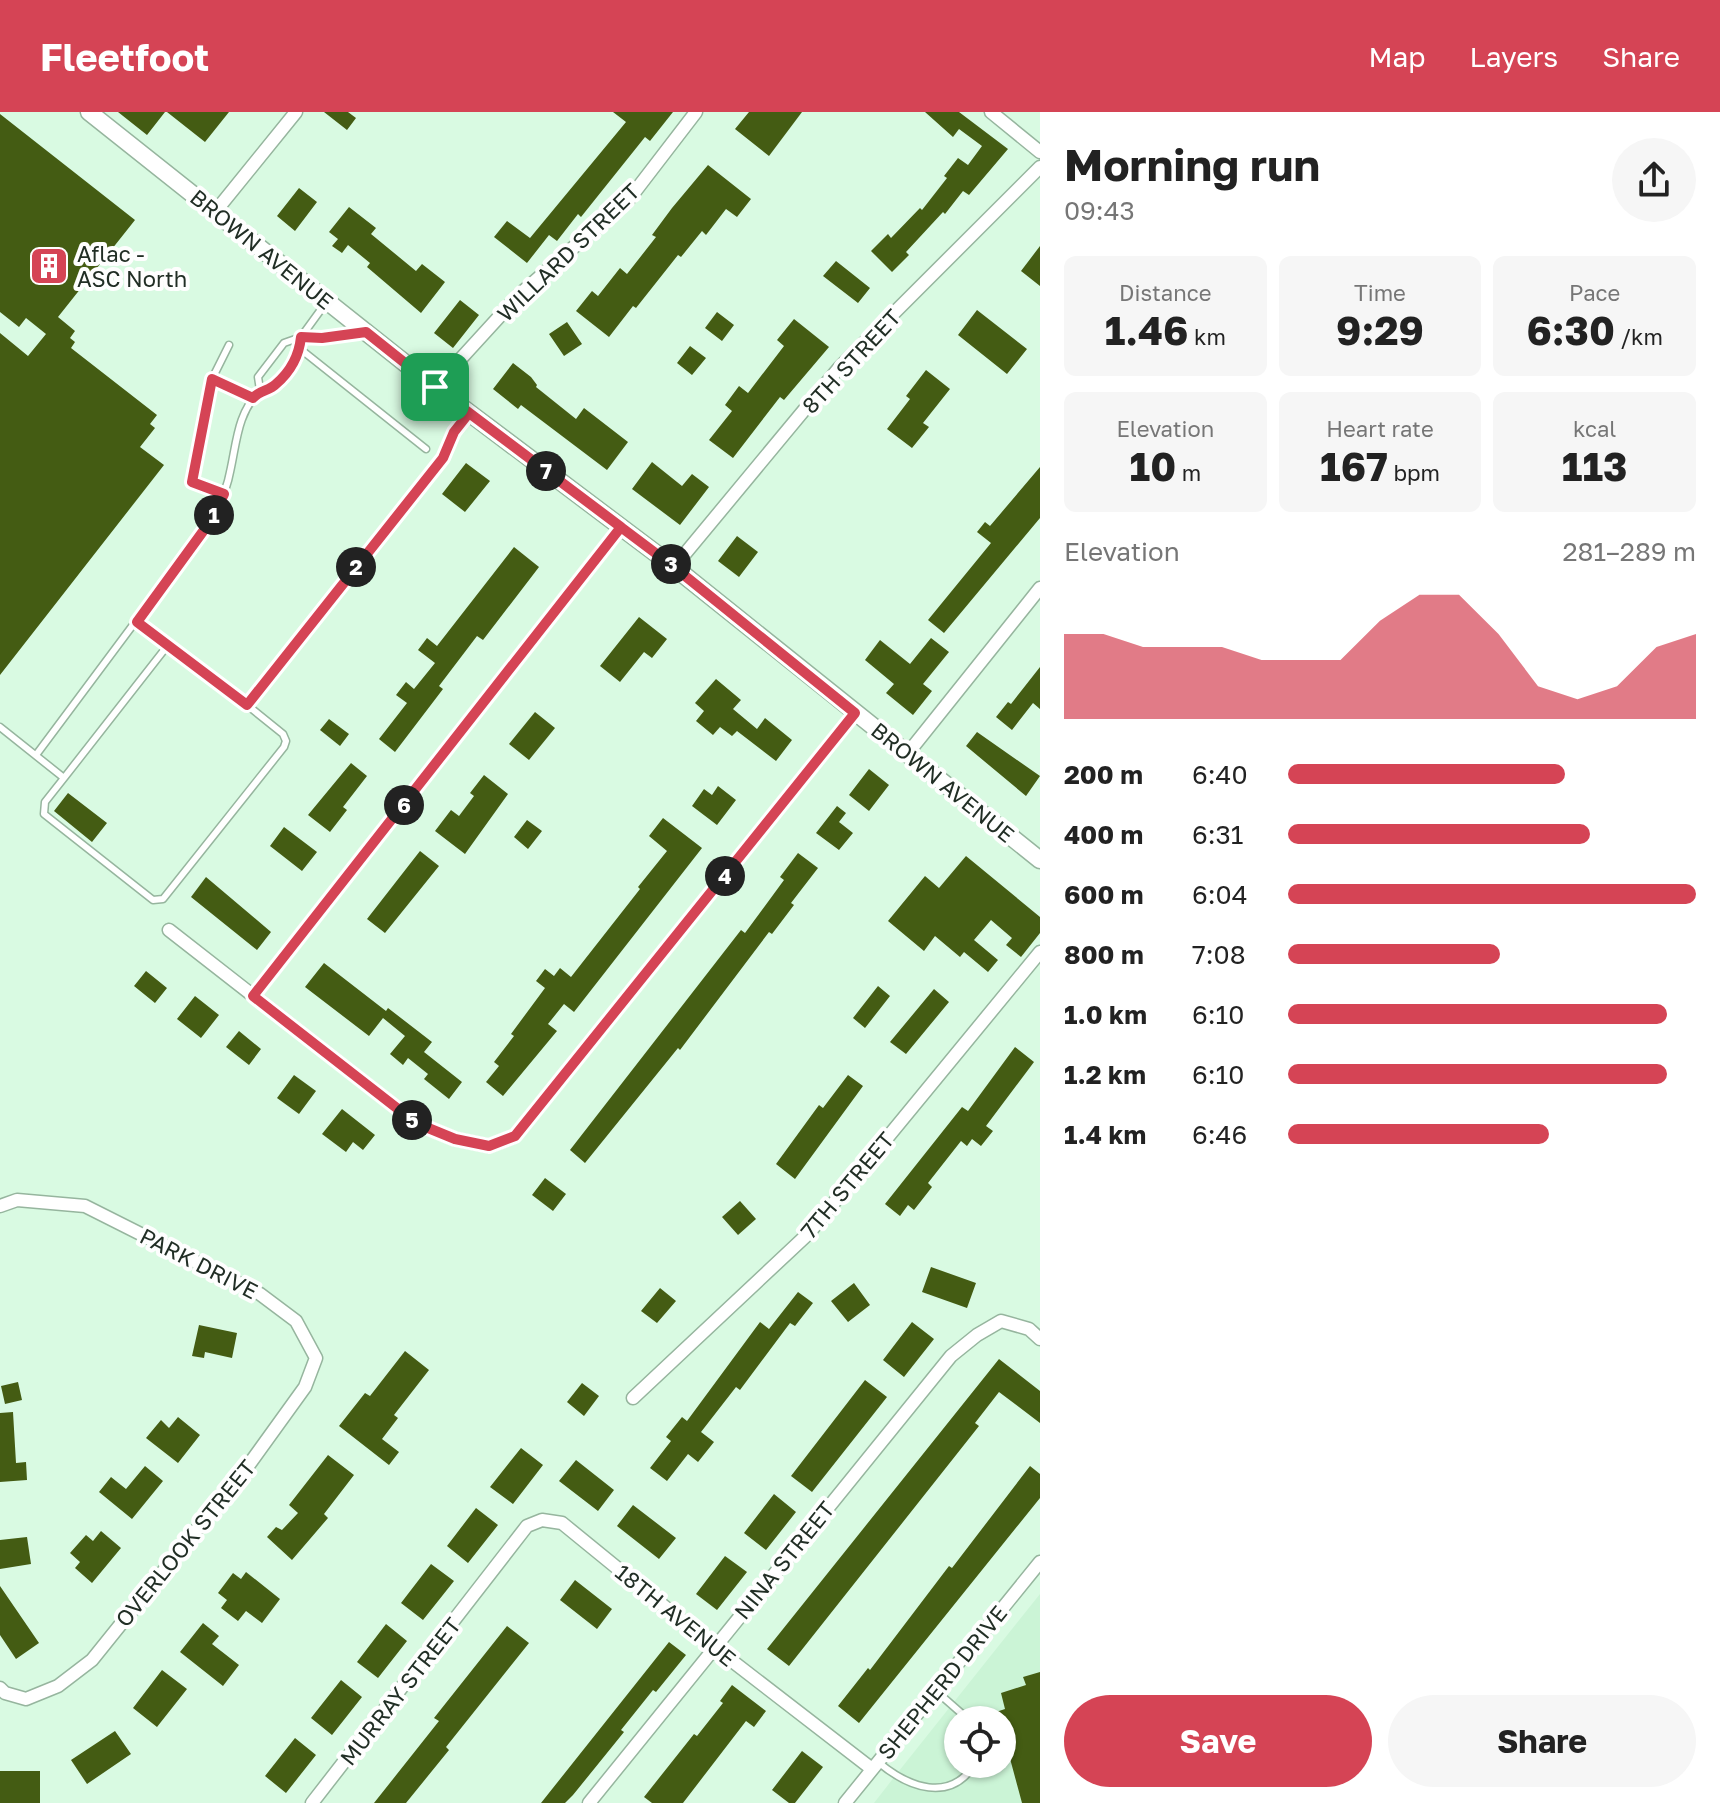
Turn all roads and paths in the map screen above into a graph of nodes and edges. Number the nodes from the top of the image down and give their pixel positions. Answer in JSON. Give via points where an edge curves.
{"nodes":[{"id":1,"x":89,"y":112,"type":"edge"},
{"id":2,"x":296,"y":112,"type":"edge"},
{"id":3,"x":696,"y":112,"type":"edge"},
{"id":4,"x":991,"y":112,"type":"edge"},
{"id":5,"x":1040,"y":152,"type":"edge"},
{"id":6,"x":1040,"y":167,"type":"edge"},
{"id":7,"x":215,"y":212,"type":"junction"},
{"id":8,"x":327,"y":301,"type":"junction"},
{"id":9,"x":366,"y":332,"type":"junction"},
{"id":10,"x":301,"y":337,"type":"junction"},
{"id":11,"x":229,"y":345,"type":"dead end"},
{"id":12,"x":299,"y":348,"type":"junction"},
{"id":13,"x":212,"y":379,"type":"junction"},
{"id":14,"x":435,"y":387,"type":"junction"},
{"id":15,"x":260,"y":390,"type":"junction"},
{"id":16,"x":253,"y":398,"type":"junction"},
{"id":17,"x":469,"y":413,"type":"junction"},
{"id":18,"x":426,"y":449,"type":"dead end"},
{"id":19,"x":224,"y":494,"type":"junction"},
{"id":20,"x":621,"y":527,"type":"junction"},
{"id":21,"x":674,"y":567,"type":"junction"},
{"id":22,"x":1040,"y":588,"type":"edge"},
{"id":23,"x":137,"y":622,"type":"junction"},
{"id":24,"x":168,"y":645,"type":"junction"},
{"id":25,"x":247,"y":705,"type":"junction"},
{"id":26,"x":855,"y":713,"type":"junction"},
{"id":27,"x":0,"y":727,"type":"edge"},
{"id":28,"x":908,"y":753,"type":"junction"},
{"id":29,"x":36,"y":755,"type":"junction"},
{"id":30,"x":64,"y":778,"type":"junction"},
{"id":31,"x":1040,"y":860,"type":"edge"},
{"id":32,"x":169,"y":930,"type":"dead end"},
{"id":33,"x":1040,"y":952,"type":"edge"},
{"id":34,"x":253,"y":996,"type":"junction"},
{"id":35,"x":0,"y":1206,"type":"edge"},
{"id":36,"x":1040,"y":1339,"type":"edge"},
{"id":37,"x":633,"y":1398,"type":"dead end"},
{"id":38,"x":289,"y":1409,"type":"joint"},
{"id":39,"x":1040,"y":1562,"type":"edge"},
{"id":40,"x":488,"y":1580,"type":"joint"},
{"id":41,"x":714,"y":1647,"type":"junction"},
{"id":42,"x":0,"y":1688,"type":"edge"},
{"id":43,"x":936,"y":1691,"type":"junction"},
{"id":44,"x":953,"y":1706,"type":"edge"},
{"id":45,"x":875,"y":1766,"type":"junction"},
{"id":46,"x":966,"y":1778,"type":"edge"},
{"id":47,"x":312,"y":1803,"type":"edge"},
{"id":48,"x":589,"y":1803,"type":"edge"},
{"id":49,"x":845,"y":1803,"type":"edge"}],
"edges":[{"from":1,"to":7,"type":"street","name":"BROWN AVENUE"},
{"from":2,"to":7,"type":"street"},
{"from":3,"to":14,"type":"street","name":"WILLARD STREET","via":[[630,198],[519,295]]},
{"from":4,"to":5,"type":"street"},
{"from":6,"to":21,"type":"street","name":"8TH STREET","via":[[839,368]]},
{"from":7,"to":8,"type":"street","name":"BROWN AVENUE"},
{"from":8,"to":9,"type":"street","name":"BROWN AVENUE"},
{"from":8,"to":10,"type":"lane"},
{"from":9,"to":10,"type":"lane"},
{"from":9,"to":14,"type":"street","name":"BROWN AVENUE"},
{"from":10,"to":12,"type":"lane"},
{"from":10,"to":15,"type":"lane","via":[[284,343],[258,377]]},
{"from":11,"to":13,"type":"lane"},
{"from":12,"to":15,"type":"lane","via":[[274,387]]},
{"from":12,"to":18,"type":"lane"},
{"from":13,"to":16,"type":"lane"},
{"from":13,"to":19,"type":"lane","via":[[192,482]]},
{"from":14,"to":17,"type":"street","name":"BROWN AVENUE"},
{"from":15,"to":16,"type":"lane"},
{"from":16,"to":19,"type":"lane","via":[[238,428]]},
{"from":17,"to":20,"type":"street","name":"BROWN AVENUE"},
{"from":17,"to":25,"type":"lane","via":[[443,458]]},
{"from":19,"to":23,"type":"lane","via":[[212,519]]},
{"from":20,"to":21,"type":"street","name":"BROWN AVENUE"},
{"from":20,"to":34,"type":"street"},
{"from":21,"to":26,"type":"street","name":"BROWN AVENUE"},
{"from":22,"to":28,"type":"street"},
{"from":23,"to":24,"type":"lane"},
{"from":23,"to":29,"type":"lane"},
{"from":24,"to":25,"type":"lane"},
{"from":24,"to":30,"type":"lane"},
{"from":25,"to":30,"type":"lane","via":[[283,734],[284,747],[163,899],[153,900],[44,814],[45,802]]},
{"from":26,"to":28,"type":"street","name":"BROWN AVENUE"},
{"from":26,"to":34,"type":"street","via":[[515,1136],[489,1146],[416,1123]]},
{"from":27,"to":29,"type":"lane"},
{"from":28,"to":31,"type":"street","name":"BROWN AVENUE"},
{"from":29,"to":30,"type":"lane"},
{"from":32,"to":34,"type":"street"},
{"from":33,"to":37,"type":"street","name":"7TH STREET","via":[[809,1233]]},
{"from":35,"to":38,"type":"street","name":"PARK DRIVE","via":[[17,1200],[85,1206],[260,1294],[296,1321],[316,1358]]},
{"from":36,"to":41,"type":"street","name":"NINA STREET","via":[[1029,1329],[1001,1321],[951,1356]]},
{"from":38,"to":42,"type":"street","name":"OVERLOOK STREET","via":[[92,1660],[58,1686],[26,1699]]},
{"from":39,"to":43,"type":"street","name":"SHEPHERD DRIVE"},
{"from":40,"to":41,"type":"street","name":"18TH AVENUE","via":[[527,1526],[542,1520],[562,1523]]},
{"from":40,"to":47,"type":"street","name":"MURRAY STREET"},
{"from":41,"to":45,"type":"street","name":"18TH AVENUE"},
{"from":41,"to":48,"type":"street","name":"NINA STREET"},
{"from":43,"to":44,"type":"lane"},
{"from":43,"to":45,"type":"street","name":"SHEPHERD DRIVE"},
{"from":45,"to":46,"type":"lane","via":[[920,1791],[951,1790]]},
{"from":45,"to":49,"type":"street","name":"SHEPHERD DRIVE"}]}
